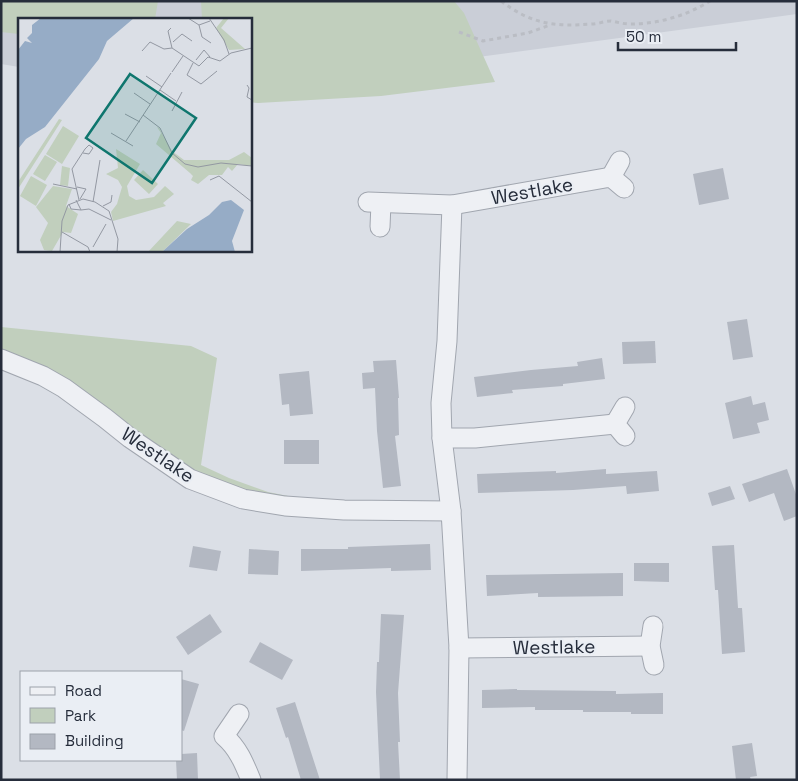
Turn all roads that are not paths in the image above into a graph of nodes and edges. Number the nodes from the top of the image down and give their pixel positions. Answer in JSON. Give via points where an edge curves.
{"nodes":[{"id":1,"x":618,"y":176,"type":"dead end"},
{"id":2,"x":443,"y":205,"type":"junction"},
{"id":3,"x":380,"y":227,"type":"dead end"},
{"id":4,"x":1,"y":359,"type":"edge"},
{"id":5,"x":625,"y":407,"type":"dead end"},
{"id":6,"x":442,"y":438,"type":"junction"},
{"id":7,"x":451,"y":512,"type":"junction"},
{"id":8,"x":653,"y":626,"type":"dead end"},
{"id":9,"x":650,"y":646,"type":"junction"},
{"id":10,"x":459,"y":648,"type":"junction"},
{"id":11,"x":654,"y":665,"type":"dead end"},
{"id":12,"x":238,"y":714,"type":"dead end"},
{"id":13,"x":251,"y":780,"type":"edge"},
{"id":14,"x":457,"y":780,"type":"edge"}],
"edges":[{"from":1,"to":2,"type":"street","name":"Westlake"},
{"from":2,"to":3,"type":"street","name":"Westlake","via":[[375,203]]},
{"from":2,"to":6,"type":"street","via":[[447,341],[441,403]]},
{"from":4,"to":7,"type":"street","name":"Westlake","via":[[64,388],[190,479],[243,499],[284,506],[344,510]]},
{"from":5,"to":6,"type":"street","via":[[620,430]]},
{"from":6,"to":7,"type":"street"},
{"from":7,"to":10,"type":"street"},
{"from":8,"to":9,"type":"street"},
{"from":9,"to":10,"type":"street","name":"Westlake"},
{"from":9,"to":11,"type":"street"},
{"from":10,"to":14,"type":"street"},
{"from":12,"to":13,"type":"street","via":[[224,736],[241,756]]}]}
